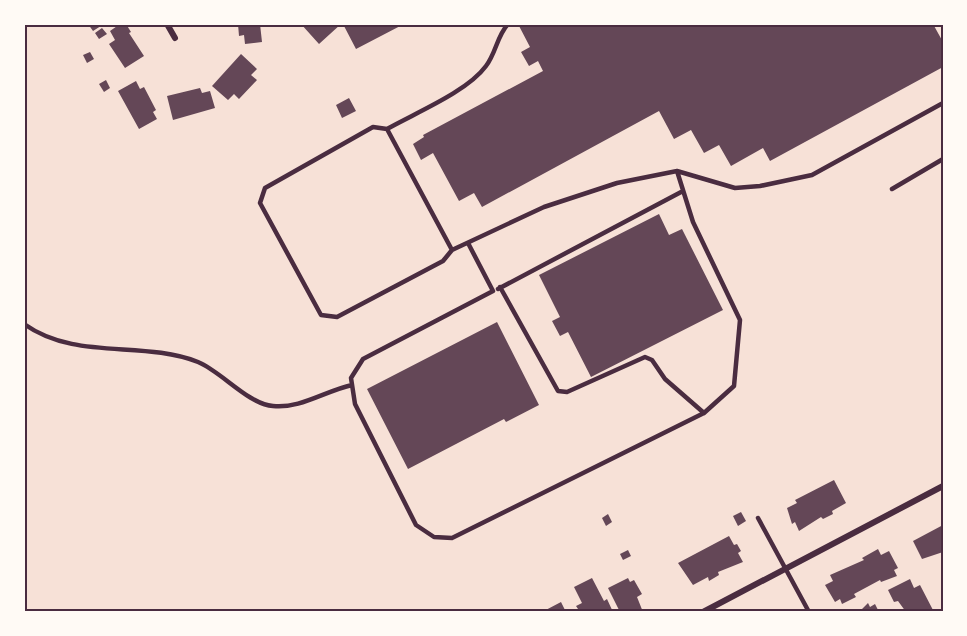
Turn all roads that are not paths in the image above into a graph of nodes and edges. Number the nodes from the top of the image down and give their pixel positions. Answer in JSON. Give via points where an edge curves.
{"nodes":[{"id":1,"x":167,"y":24,"type":"edge"},
{"id":2,"x":508,"y":24,"type":"edge"},
{"id":3,"x":175,"y":38,"type":"dead end"},
{"id":4,"x":943,"y":104,"type":"edge"},
{"id":5,"x":387,"y":129,"type":"junction"},
{"id":6,"x":943,"y":159,"type":"edge"},
{"id":7,"x":677,"y":171,"type":"junction"},
{"id":8,"x":892,"y":189,"type":"dead end"},
{"id":9,"x":683,"y":191,"type":"junction"},
{"id":10,"x":468,"y":243,"type":"junction"},
{"id":11,"x":452,"y":250,"type":"junction"},
{"id":12,"x":500,"y":287,"type":"junction"},
{"id":13,"x":493,"y":291,"type":"junction"},
{"id":14,"x":24,"y":324,"type":"edge"},
{"id":15,"x":352,"y":385,"type":"junction"},
{"id":16,"x":704,"y":413,"type":"junction"},
{"id":17,"x":943,"y":486,"type":"edge"},
{"id":18,"x":759,"y":518,"type":"dead end"},
{"id":19,"x":786,"y":568,"type":"junction"},
{"id":20,"x":703,"y":612,"type":"edge"},
{"id":21,"x":809,"y":612,"type":"edge"}],
"edges":[{"from":1,"to":3,"type":"street"},
{"from":2,"to":5,"type":"lane","via":[[486,66],[464,85]]},
{"from":4,"to":7,"type":"lane","via":[[812,175],[735,188]]},
{"from":5,"to":11,"type":"lane"},
{"from":5,"to":11,"type":"lane","via":[[373,128],[265,188],[260,203],[321,315],[337,317],[443,261]]},
{"from":6,"to":8,"type":"lane"},
{"from":7,"to":9,"type":"lane"},
{"from":7,"to":10,"type":"lane","via":[[617,183],[544,207]]},
{"from":9,"to":12,"type":"lane"},
{"from":9,"to":16,"type":"lane","via":[[693,222],[740,320],[734,386]]},
{"from":10,"to":11,"type":"lane"},
{"from":10,"to":13,"type":"lane"},
{"from":12,"to":13,"type":"lane"},
{"from":12,"to":16,"type":"lane","via":[[558,391],[567,392],[645,357]]},
{"from":13,"to":15,"type":"lane","via":[[363,359],[351,378]]},
{"from":14,"to":15,"type":"lane","via":[[62,342],[89,348],[196,361],[269,406],[290,407]]},
{"from":15,"to":16,"type":"lane","via":[[355,404],[400,496],[416,525],[434,537],[452,538]]},
{"from":17,"to":19,"type":"street"},
{"from":18,"to":19,"type":"lane"},
{"from":19,"to":20,"type":"street"},
{"from":19,"to":21,"type":"lane"}]}
